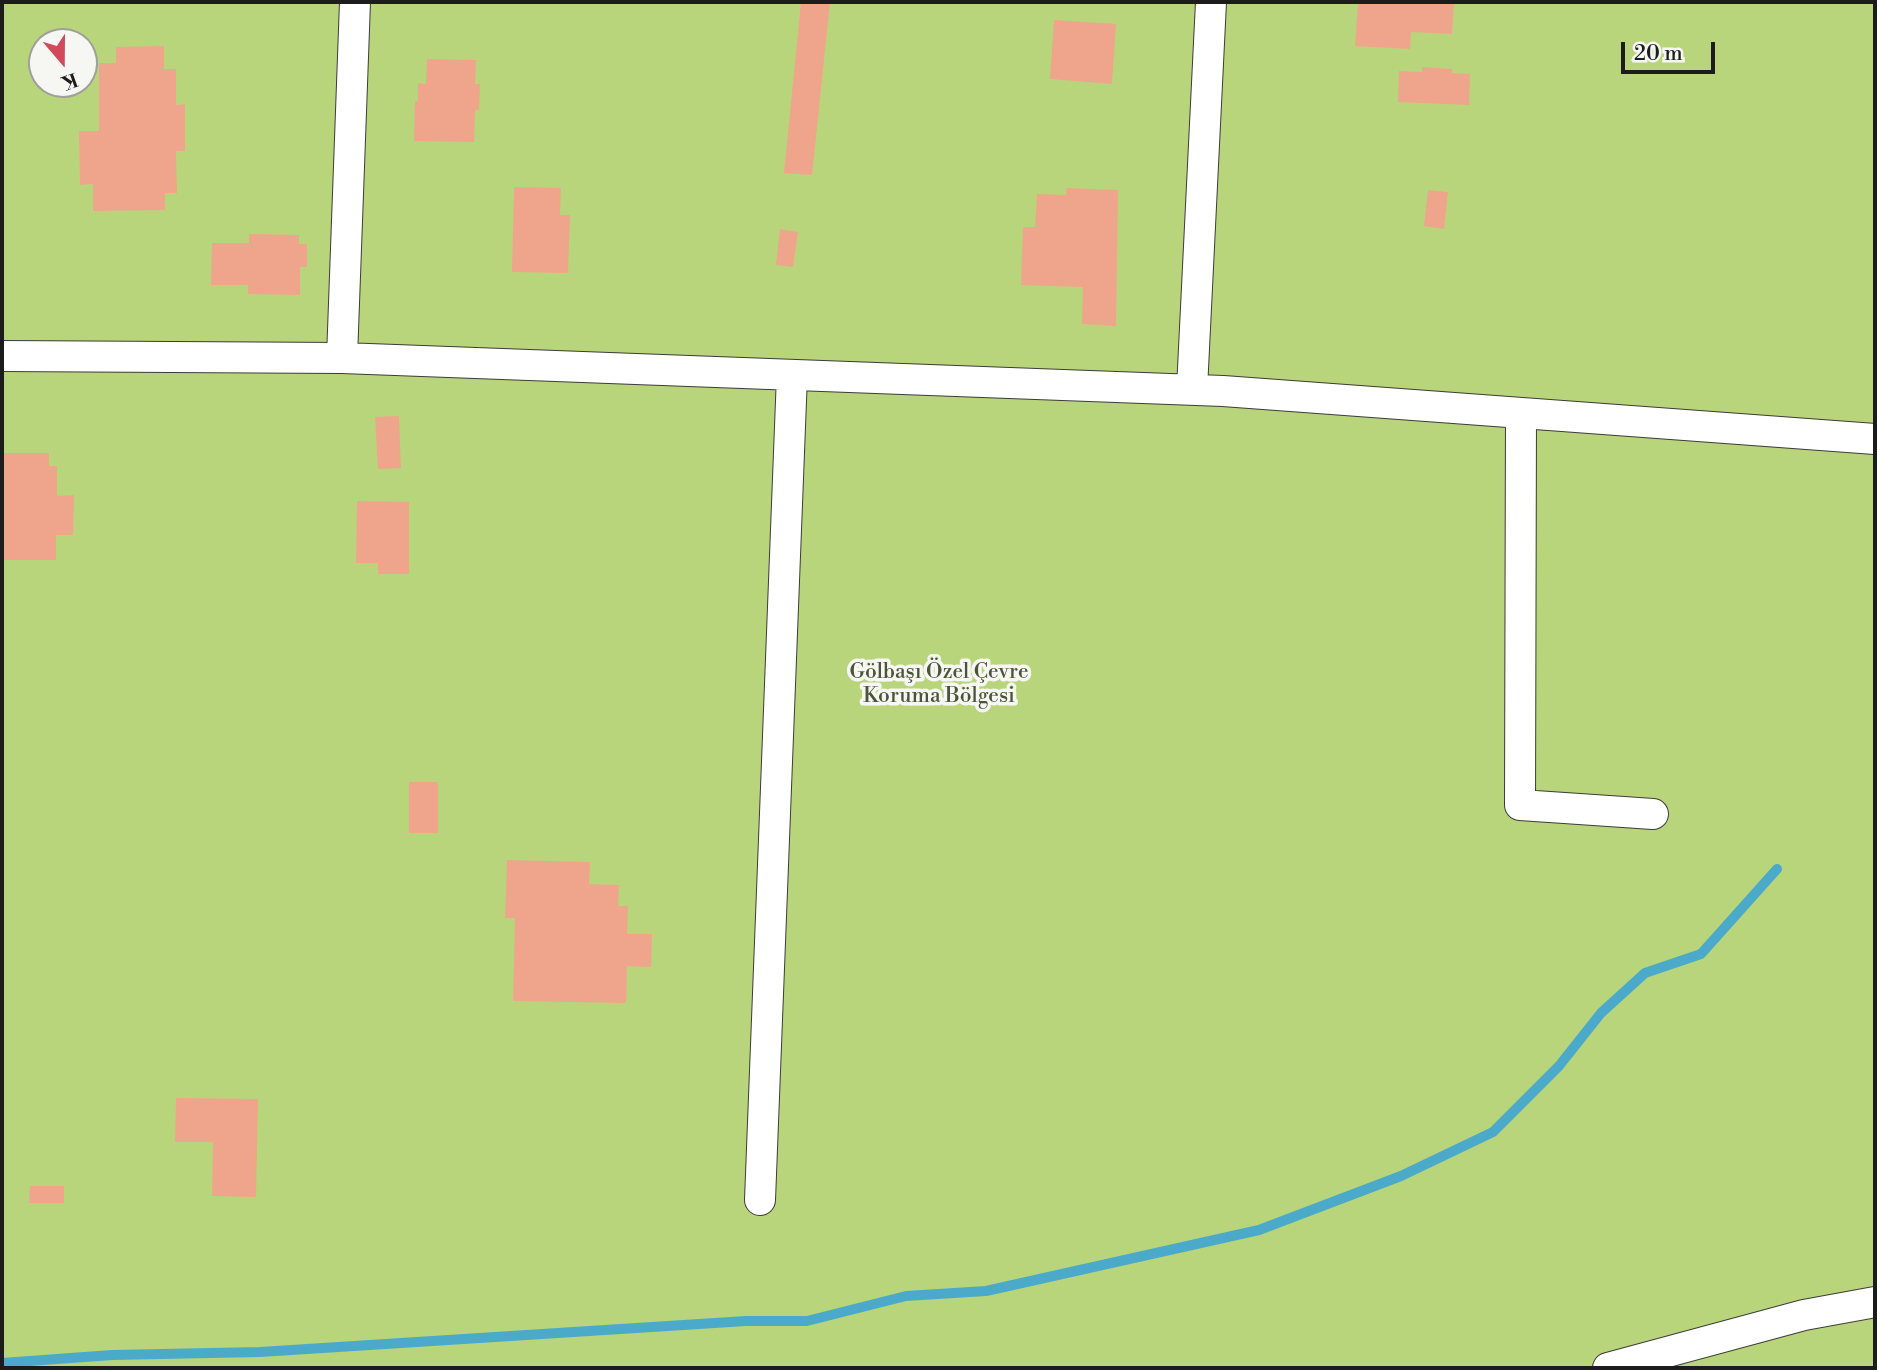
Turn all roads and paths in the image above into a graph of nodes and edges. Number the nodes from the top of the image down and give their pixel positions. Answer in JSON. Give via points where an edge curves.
{"nodes":[{"id":1,"x":355,"y":2,"type":"edge"},
{"id":2,"x":1211,"y":2,"type":"edge"},
{"id":3,"x":2,"y":356,"type":"edge"},
{"id":4,"x":342,"y":358,"type":"junction"},
{"id":5,"x":792,"y":375,"type":"junction"},
{"id":6,"x":1192,"y":390,"type":"junction"},
{"id":7,"x":1521,"y":413,"type":"junction"},
{"id":8,"x":1875,"y":439,"type":"edge"},
{"id":9,"x":1653,"y":814,"type":"dead end"},
{"id":10,"x":760,"y":1200,"type":"dead end"},
{"id":11,"x":1875,"y":1302,"type":"edge"},
{"id":12,"x":1608,"y":1368,"type":"edge"}],
"edges":[{"from":1,"to":4,"type":"street"},
{"from":2,"to":6,"type":"street"},
{"from":3,"to":4,"type":"street"},
{"from":4,"to":5,"type":"street"},
{"from":5,"to":6,"type":"street"},
{"from":5,"to":10,"type":"street"},
{"from":6,"to":7,"type":"street"},
{"from":7,"to":8,"type":"street"},
{"from":7,"to":9,"type":"street","via":[[1520,805]]},
{"from":11,"to":12,"type":"street","via":[[1804,1315]]}]}
